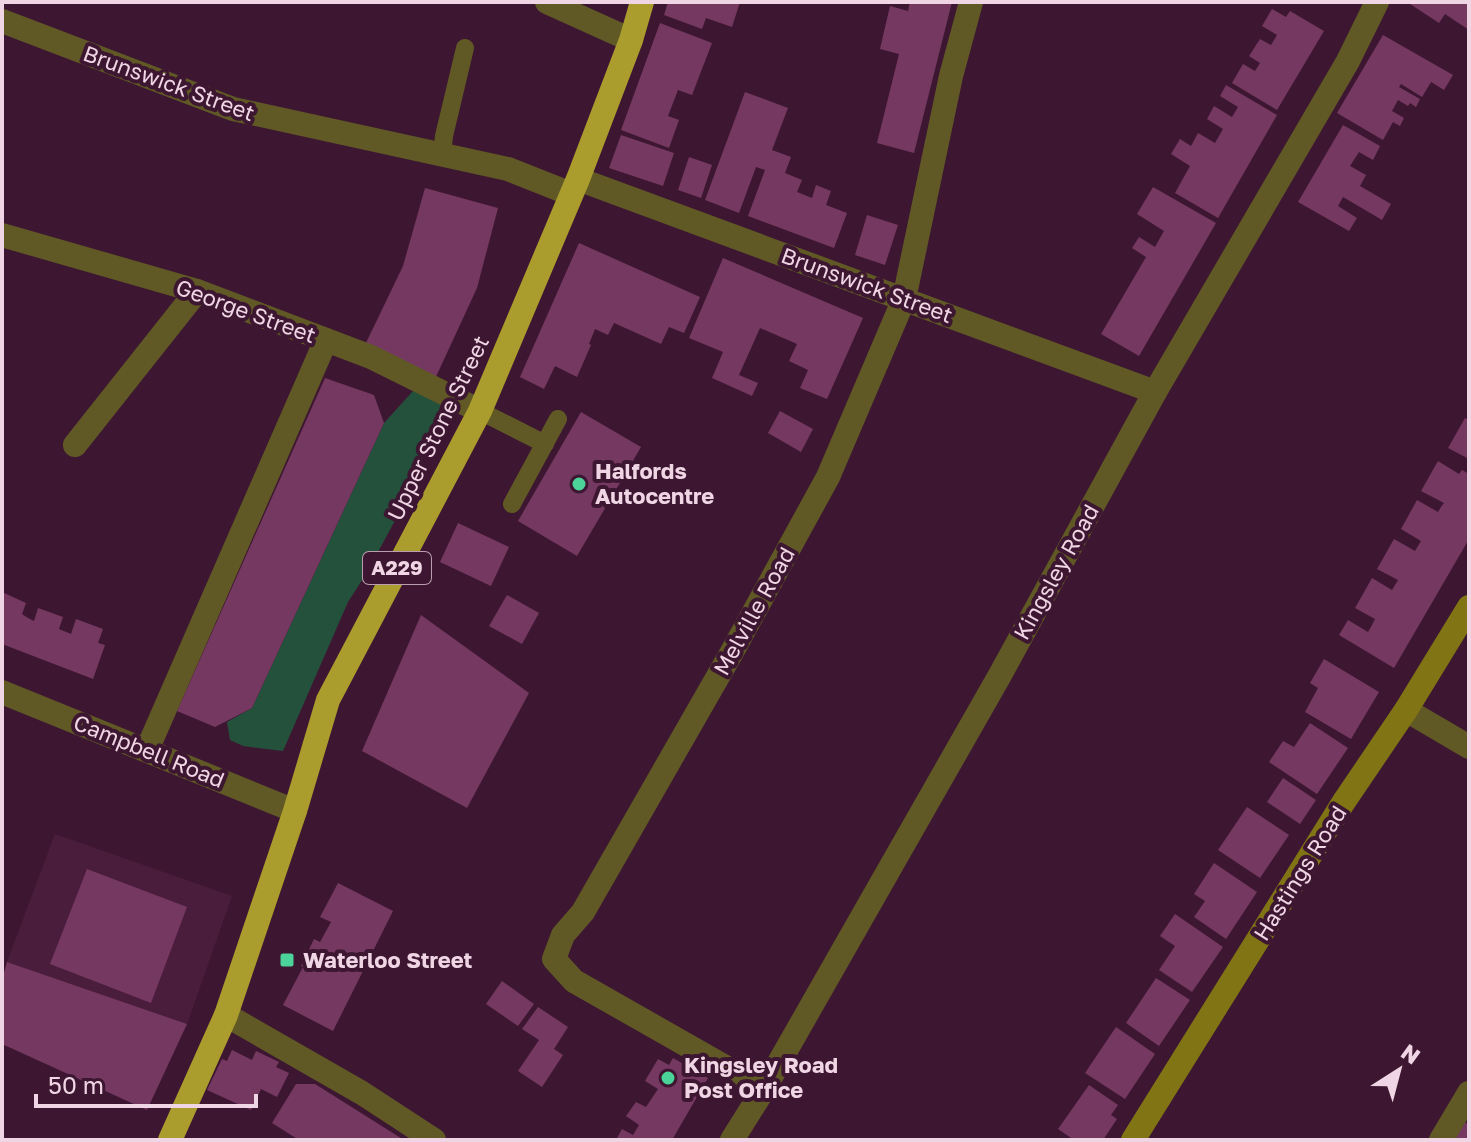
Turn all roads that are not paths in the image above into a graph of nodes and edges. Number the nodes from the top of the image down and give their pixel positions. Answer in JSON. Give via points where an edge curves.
{"nodes":[{"id":1,"x":547,"y":2,"type":"edge"},
{"id":2,"x":642,"y":2,"type":"edge"},
{"id":3,"x":971,"y":2,"type":"edge"},
{"id":4,"x":1377,"y":2,"type":"edge"},
{"id":5,"x":2,"y":21,"type":"edge"},
{"id":6,"x":631,"y":40,"type":"junction"},
{"id":7,"x":465,"y":48,"type":"dead end"},
{"id":8,"x":442,"y":154,"type":"junction"},
{"id":9,"x":575,"y":187,"type":"junction"},
{"id":10,"x":2,"y":235,"type":"edge"},
{"id":11,"x":197,"y":291,"type":"junction"},
{"id":12,"x":904,"y":299,"type":"junction"},
{"id":13,"x":326,"y":340,"type":"junction"},
{"id":14,"x":1155,"y":392,"type":"junction"},
{"id":15,"x":480,"y":411,"type":"junction"},
{"id":16,"x":558,"y":419,"type":"dead end"},
{"id":17,"x":545,"y":444,"type":"junction"},
{"id":18,"x":75,"y":445,"type":"dead end"},
{"id":19,"x":512,"y":504,"type":"dead end"},
{"id":20,"x":1469,"y":607,"type":"edge"},
{"id":21,"x":2,"y":692,"type":"edge"},
{"id":22,"x":1406,"y":710,"type":"junction"},
{"id":23,"x":1469,"y":747,"type":"edge"},
{"id":24,"x":147,"y":750,"type":"junction"},
{"id":25,"x":295,"y":811,"type":"junction"},
{"id":26,"x":226,"y":1015,"type":"junction"},
{"id":27,"x":764,"y":1089,"type":"junction"},
{"id":28,"x":1469,"y":1093,"type":"edge"},
{"id":29,"x":170,"y":1140,"type":"edge"},
{"id":30,"x":434,"y":1140,"type":"edge"},
{"id":31,"x":732,"y":1140,"type":"edge"},
{"id":32,"x":1133,"y":1140,"type":"edge"},
{"id":33,"x":1441,"y":1140,"type":"edge"}],
"edges":[{"from":1,"to":6,"type":"street"},
{"from":2,"to":6,"type":"highway","name":"Upper Stone Street","number":"A229"},
{"from":3,"to":12,"type":"street","name":"Melville Road"},
{"from":4,"to":14,"type":"street","name":"Kingsley Road"},
{"from":5,"to":8,"type":"street","name":"Brunswick Street","via":[[233,109]]},
{"from":6,"to":9,"type":"highway","name":"Upper Stone Street","number":"A229"},
{"from":7,"to":8,"type":"lane"},
{"from":8,"to":9,"type":"street","name":"Brunswick Street"},
{"from":9,"to":12,"type":"street","name":"Brunswick Street"},
{"from":9,"to":15,"type":"highway","name":"Upper Stone Street","number":"A229"},
{"from":10,"to":11,"type":"street","name":"George Street"},
{"from":11,"to":13,"type":"street","name":"George Street"},
{"from":11,"to":18,"type":"street"},
{"from":12,"to":14,"type":"street","name":"Brunswick Street"},
{"from":12,"to":27,"type":"street","name":"Melville Road","via":[[828,477],[583,912],[563,935],[554,959],[574,981]]},
{"from":13,"to":15,"type":"street","name":"George Street"},
{"from":13,"to":24,"type":"street"},
{"from":14,"to":27,"type":"street","name":"Kingsley Road"},
{"from":15,"to":17,"type":"lane"},
{"from":15,"to":25,"type":"highway","name":"Upper Stone Street","number":"A229","via":[[328,700]]},
{"from":16,"to":17,"type":"lane"},
{"from":17,"to":19,"type":"lane"},
{"from":20,"to":22,"type":"street","name":"Hastings Road"},
{"from":21,"to":24,"type":"street","name":"Campbell Road"},
{"from":22,"to":23,"type":"street"},
{"from":22,"to":32,"type":"street","name":"Hastings Road"},
{"from":24,"to":25,"type":"street","name":"Campbell Road"},
{"from":25,"to":26,"type":"highway","name":"Upper Stone Street","number":"A229"},
{"from":26,"to":29,"type":"highway","name":"Upper Stone Street","number":"A229"},
{"from":26,"to":30,"type":"street"},
{"from":27,"to":31,"type":"street","name":"Kingsley Road"},
{"from":28,"to":33,"type":"street"}]}
